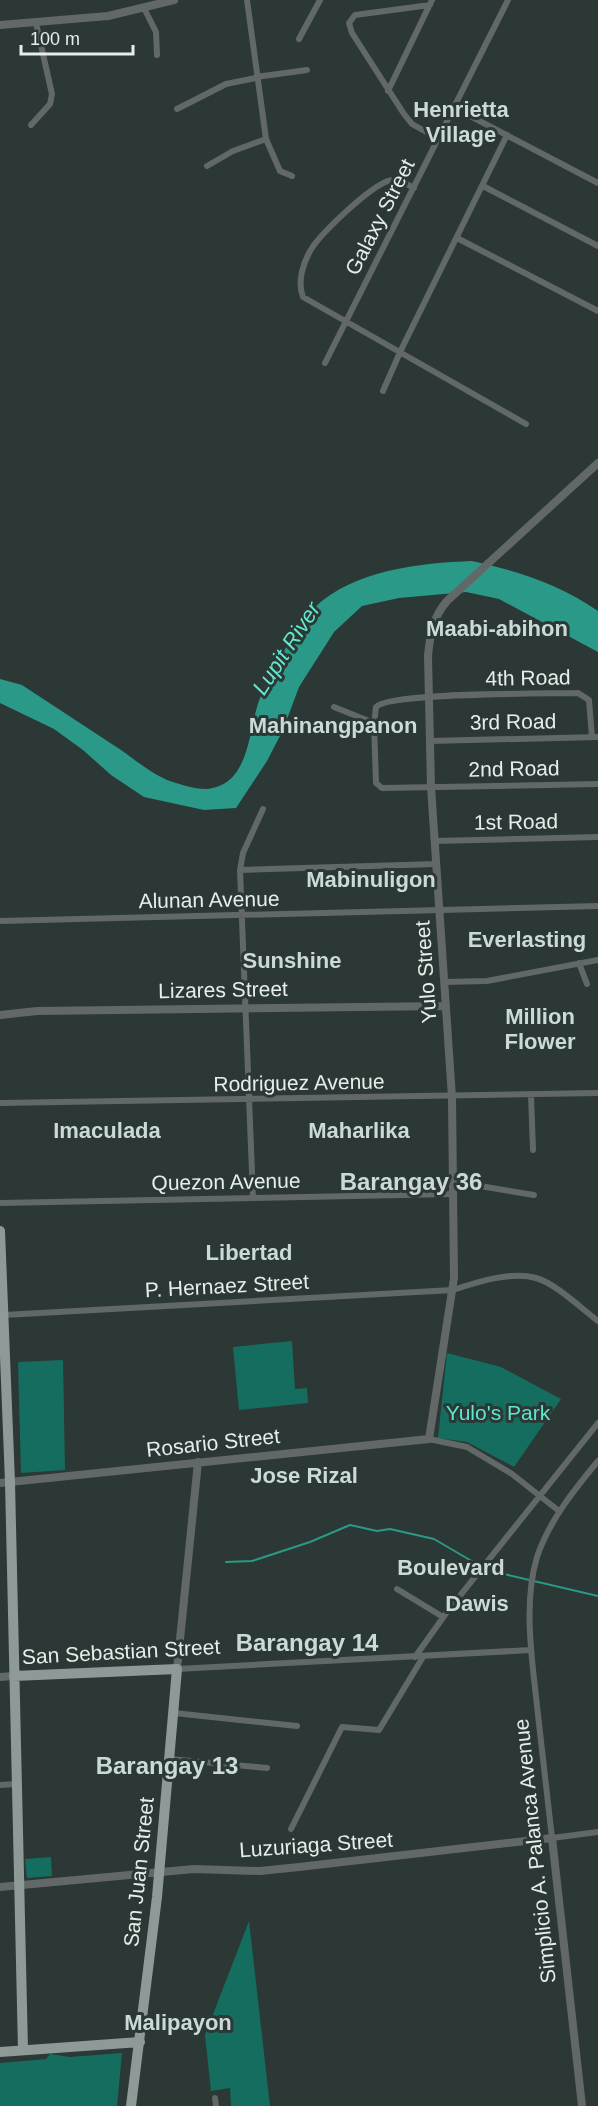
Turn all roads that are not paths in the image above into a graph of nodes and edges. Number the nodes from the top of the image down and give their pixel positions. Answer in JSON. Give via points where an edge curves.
{"nodes":[{"id":1,"x":174,"y":0,"type":"edge"},
{"id":2,"x":247,"y":0,"type":"edge"},
{"id":3,"x":320,"y":0,"type":"edge"},
{"id":4,"x":508,"y":0,"type":"edge"},
{"id":5,"x":431,"y":3,"type":"edge"},
{"id":6,"x":144,"y":8,"type":"junction"},
{"id":7,"x":36,"y":22,"type":"junction"},
{"id":8,"x":0,"y":25,"type":"edge"},
{"id":9,"x":299,"y":39,"type":"dead end"},
{"id":10,"x":157,"y":55,"type":"dead end"},
{"id":11,"x":307,"y":70,"type":"dead end"},
{"id":12,"x":256,"y":78,"type":"junction"},
{"id":13,"x":388,"y":91,"type":"junction"},
{"id":14,"x":453,"y":107,"type":"junction"},
{"id":15,"x":177,"y":109,"type":"dead end"},
{"id":16,"x":31,"y":124,"type":"dead end"},
{"id":17,"x":507,"y":135,"type":"junction"},
{"id":18,"x":437,"y":138,"type":"junction"},
{"id":19,"x":266,"y":139,"type":"junction"},
{"id":20,"x":207,"y":166,"type":"dead end"},
{"id":21,"x":292,"y":176,"type":"dead end"},
{"id":22,"x":598,"y":183,"type":"edge"},
{"id":23,"x":483,"y":186,"type":"junction"},
{"id":24,"x":414,"y":188,"type":"junction"},
{"id":25,"x":457,"y":238,"type":"junction"},
{"id":26,"x":598,"y":246,"type":"edge"},
{"id":27,"x":598,"y":311,"type":"edge"},
{"id":28,"x":346,"y":321,"type":"junction"},
{"id":29,"x":400,"y":350,"type":"junction"},
{"id":30,"x":325,"y":363,"type":"dead end"},
{"id":31,"x":383,"y":391,"type":"dead end"},
{"id":32,"x":526,"y":424,"type":"dead end"},
{"id":33,"x":598,"y":463,"type":"edge"},
{"id":34,"x":428,"y":697,"type":"junction"},
{"id":35,"x":334,"y":706,"type":"dead end"},
{"id":36,"x":374,"y":723,"type":"junction"},
{"id":37,"x":595,"y":737,"type":"edge"},
{"id":38,"x":429,"y":741,"type":"junction"},
{"id":39,"x":598,"y":784,"type":"edge"},
{"id":40,"x":431,"y":787,"type":"junction"},
{"id":41,"x":263,"y":809,"type":"dead end"},
{"id":42,"x":598,"y":837,"type":"edge"},
{"id":43,"x":435,"y":841,"type":"junction"},
{"id":44,"x":436,"y":864,"type":"junction"},
{"id":45,"x":240,"y":870,"type":"junction"},
{"id":46,"x":598,"y":906,"type":"edge"},
{"id":47,"x":439,"y":910,"type":"junction"},
{"id":48,"x":241,"y":915,"type":"junction"},
{"id":49,"x":0,"y":921,"type":"edge"},
{"id":50,"x":598,"y":960,"type":"edge"},
{"id":51,"x":579,"y":963,"type":"junction"},
{"id":52,"x":444,"y":982,"type":"junction"},
{"id":53,"x":587,"y":984,"type":"dead end"},
{"id":54,"x":446,"y":1006,"type":"junction"},
{"id":55,"x":245,"y":1008,"type":"junction"},
{"id":56,"x":0,"y":1015,"type":"edge"},
{"id":57,"x":598,"y":1093,"type":"edge"},
{"id":58,"x":531,"y":1095,"type":"junction"},
{"id":59,"x":452,"y":1097,"type":"junction"},
{"id":60,"x":249,"y":1100,"type":"junction"},
{"id":61,"x":0,"y":1103,"type":"edge"},
{"id":62,"x":532,"y":1150,"type":"dead end"},
{"id":63,"x":452,"y":1174,"type":"junction"},
{"id":64,"x":453,"y":1194,"type":"junction"},
{"id":65,"x":534,"y":1195,"type":"dead end"},
{"id":66,"x":253,"y":1198,"type":"junction"},
{"id":67,"x":0,"y":1203,"type":"edge"},
{"id":68,"x":0,"y":1231,"type":"edge"},
{"id":69,"x":453,"y":1290,"type":"junction"},
{"id":70,"x":3,"y":1315,"type":"junction"},
{"id":71,"x":598,"y":1321,"type":"edge"},
{"id":72,"x":598,"y":1424,"type":"edge"},
{"id":73,"x":429,"y":1439,"type":"junction"},
{"id":74,"x":598,"y":1461,"type":"edge"},
{"id":75,"x":198,"y":1462,"type":"junction"},
{"id":76,"x":5,"y":1483,"type":"edge"},
{"id":77,"x":540,"y":1494,"type":"junction"},
{"id":78,"x":559,"y":1511,"type":"junction"},
{"id":79,"x":397,"y":1589,"type":"dead end"},
{"id":80,"x":443,"y":1617,"type":"junction"},
{"id":81,"x":531,"y":1650,"type":"junction"},
{"id":82,"x":415,"y":1657,"type":"junction"},
{"id":83,"x":423,"y":1657,"type":"junction"},
{"id":84,"x":177,"y":1669,"type":"junction"},
{"id":85,"x":14,"y":1676,"type":"junction"},
{"id":86,"x":0,"y":1677,"type":"edge"},
{"id":87,"x":174,"y":1713,"type":"junction"},
{"id":88,"x":297,"y":1726,"type":"dead end"},
{"id":89,"x":170,"y":1759,"type":"junction"},
{"id":90,"x":267,"y":1768,"type":"dead end"},
{"id":91,"x":16,"y":1784,"type":"junction"},
{"id":92,"x":0,"y":1785,"type":"edge"},
{"id":93,"x":291,"y":1829,"type":"dead end"},
{"id":94,"x":598,"y":1832,"type":"edge"},
{"id":95,"x":552,"y":1838,"type":"junction"},
{"id":96,"x":158,"y":1872,"type":"junction"},
{"id":97,"x":18,"y":1886,"type":"junction"},
{"id":98,"x":0,"y":1887,"type":"edge"},
{"id":99,"x":140,"y":2042,"type":"junction"},
{"id":100,"x":23,"y":2050,"type":"junction"},
{"id":101,"x":0,"y":2052,"type":"edge"},
{"id":102,"x":215,"y":2098,"type":"dead end"},
{"id":103,"x":131,"y":2106,"type":"edge"},
{"id":104,"x":216,"y":2106,"type":"edge"},
{"id":105,"x":582,"y":2106,"type":"edge"}],
"edges":[{"from":1,"to":6,"type":"street"},
{"from":2,"to":12,"type":"street"},
{"from":3,"to":9,"type":"street"},
{"from":4,"to":14,"type":"street","name":"Galaxy Street"},
{"from":5,"to":13,"type":"street"},
{"from":5,"to":13,"type":"street","via":[[355,15],[349,23]]},
{"from":6,"to":7,"type":"street","via":[[108,16]]},
{"from":6,"to":10,"type":"street","via":[[156,32]]},
{"from":7,"to":8,"type":"street"},
{"from":7,"to":16,"type":"street","via":[[52,94],[50,104]]},
{"from":11,"to":12,"type":"street"},
{"from":12,"to":15,"type":"street","via":[[226,84]]},
{"from":12,"to":19,"type":"street"},
{"from":13,"to":18,"type":"street","via":[[412,124]]},
{"from":14,"to":17,"type":"street"},
{"from":14,"to":18,"type":"street","name":"Galaxy Street"},
{"from":17,"to":22,"type":"street"},
{"from":17,"to":23,"type":"street"},
{"from":18,"to":24,"type":"street","name":"Galaxy Street"},
{"from":19,"to":20,"type":"street"},
{"from":19,"to":21,"type":"street","via":[[279,171]]},
{"from":23,"to":25,"type":"street"},
{"from":23,"to":26,"type":"street"},
{"from":24,"to":28,"type":"street","name":"Galaxy Street"},
{"from":24,"to":28,"type":"street","via":[[395,179],[384,181],[335,222],[312,248],[300,276],[303,297]]},
{"from":25,"to":27,"type":"street"},
{"from":25,"to":29,"type":"street"},
{"from":28,"to":29,"type":"street"},
{"from":28,"to":30,"type":"street","name":"Galaxy Street"},
{"from":29,"to":31,"type":"street"},
{"from":29,"to":32,"type":"street"},
{"from":33,"to":34,"type":"street","name":"Yulo Street","via":[[439,610],[430,635]]},
{"from":34,"to":36,"type":"street","name":"4th Road","via":[[379,703]]},
{"from":34,"to":37,"type":"street","name":"4th Road","via":[[582,693],[589,700]]},
{"from":34,"to":38,"type":"street","name":"Yulo Street"},
{"from":35,"to":36,"type":"street"},
{"from":36,"to":40,"type":"street","name":"2nd Road","via":[[378,786]]},
{"from":37,"to":38,"type":"street","name":"3rd Road"},
{"from":38,"to":40,"type":"street","name":"Yulo Street"},
{"from":39,"to":40,"type":"street","name":"2nd Road"},
{"from":40,"to":43,"type":"street","name":"Yulo Street"},
{"from":41,"to":45,"type":"street","via":[[243,853]]},
{"from":42,"to":43,"type":"street","name":"1st Road"},
{"from":43,"to":44,"type":"street","name":"Yulo Street"},
{"from":44,"to":45,"type":"street"},
{"from":44,"to":47,"type":"street","name":"Yulo Street"},
{"from":45,"to":48,"type":"street"},
{"from":46,"to":47,"type":"street","name":"Alunan Avenue"},
{"from":47,"to":48,"type":"street","name":"Alunan Avenue"},
{"from":47,"to":52,"type":"street","name":"Yulo Street"},
{"from":48,"to":49,"type":"street","name":"Alunan Avenue"},
{"from":48,"to":55,"type":"street"},
{"from":50,"to":51,"type":"street"},
{"from":51,"to":52,"type":"street","via":[[487,981]]},
{"from":51,"to":53,"type":"street"},
{"from":52,"to":54,"type":"street","name":"Yulo Street"},
{"from":54,"to":55,"type":"street","name":"Lizares Street"},
{"from":54,"to":59,"type":"street","name":"Yulo Street"},
{"from":55,"to":56,"type":"street","name":"Lizares Street"},
{"from":55,"to":60,"type":"street"},
{"from":57,"to":58,"type":"street","name":"Rodriguez Avenue"},
{"from":58,"to":59,"type":"street","name":"Rodriguez Avenue"},
{"from":58,"to":62,"type":"street"},
{"from":59,"to":60,"type":"street","name":"Rodriguez Avenue"},
{"from":59,"to":63,"type":"street","name":"Yulo Street"},
{"from":60,"to":61,"type":"street","name":"Rodriguez Avenue"},
{"from":60,"to":66,"type":"street"},
{"from":63,"to":64,"type":"street","name":"Yulo Street"},
{"from":63,"to":65,"type":"street","via":[[480,1186]]},
{"from":64,"to":66,"type":"street","name":"Quezon Avenue"},
{"from":64,"to":69,"type":"street","name":"Yulo Street"},
{"from":66,"to":67,"type":"street","name":"Quezon Avenue"},
{"from":68,"to":70,"type":"main road"},
{"from":69,"to":70,"type":"street","name":"P. Hernaez Street"},
{"from":69,"to":71,"type":"street","name":"P. Hernaez Street","via":[[482,1280],[536,1278]]},
{"from":69,"to":73,"type":"street","name":"Yulo Street"},
{"from":70,"to":76,"type":"main road"},
{"from":72,"to":77,"type":"street"},
{"from":73,"to":75,"type":"street","name":"Rosario Street"},
{"from":73,"to":77,"type":"street","via":[[467,1447]]},
{"from":74,"to":78,"type":"street","name":"Simplicio A. Palanca Avenue"},
{"from":75,"to":76,"type":"street","name":"Rosario Street"},
{"from":75,"to":84,"type":"street","name":"San Juan Street"},
{"from":76,"to":85,"type":"main road"},
{"from":77,"to":78,"type":"street"},
{"from":77,"to":80,"type":"street"},
{"from":78,"to":81,"type":"street","name":"Simplicio A. Palanca Avenue","via":[[534,1570]]},
{"from":79,"to":80,"type":"street"},
{"from":80,"to":82,"type":"street"},
{"from":81,"to":83,"type":"street","name":"San Sebastian Street"},
{"from":81,"to":95,"type":"street","name":"Simplicio A. Palanca Avenue"},
{"from":82,"to":83,"type":"street","name":"San Sebastian Street"},
{"from":82,"to":84,"type":"street","name":"San Sebastian Street"},
{"from":83,"to":93,"type":"street","via":[[379,1730],[342,1727]]},
{"from":84,"to":85,"type":"main road","name":"San Sebastian Street"},
{"from":84,"to":87,"type":"main road","name":"San Juan Street"},
{"from":85,"to":86,"type":"street","name":"San Sebastian Street"},
{"from":85,"to":91,"type":"main road"},
{"from":87,"to":88,"type":"street"},
{"from":87,"to":89,"type":"main road","name":"San Juan Street"},
{"from":89,"to":90,"type":"street"},
{"from":89,"to":96,"type":"main road","name":"San Juan Street"},
{"from":91,"to":92,"type":"street"},
{"from":91,"to":97,"type":"main road"},
{"from":94,"to":95,"type":"street","name":"Luzuriaga Street"},
{"from":95,"to":96,"type":"street","name":"Luzuriaga Street","via":[[273,1870]]},
{"from":95,"to":105,"type":"street","name":"Simplicio A. Palanca Avenue"},
{"from":96,"to":97,"type":"street","name":"Luzuriaga Street"},
{"from":96,"to":99,"type":"main road","name":"San Juan Street"},
{"from":97,"to":98,"type":"street","name":"Luzuriaga Street"},
{"from":97,"to":100,"type":"main road"},
{"from":99,"to":100,"type":"main road"},
{"from":99,"to":103,"type":"main road","name":"San Juan Street"},
{"from":100,"to":101,"type":"main road"},
{"from":102,"to":104,"type":"street"}]}
